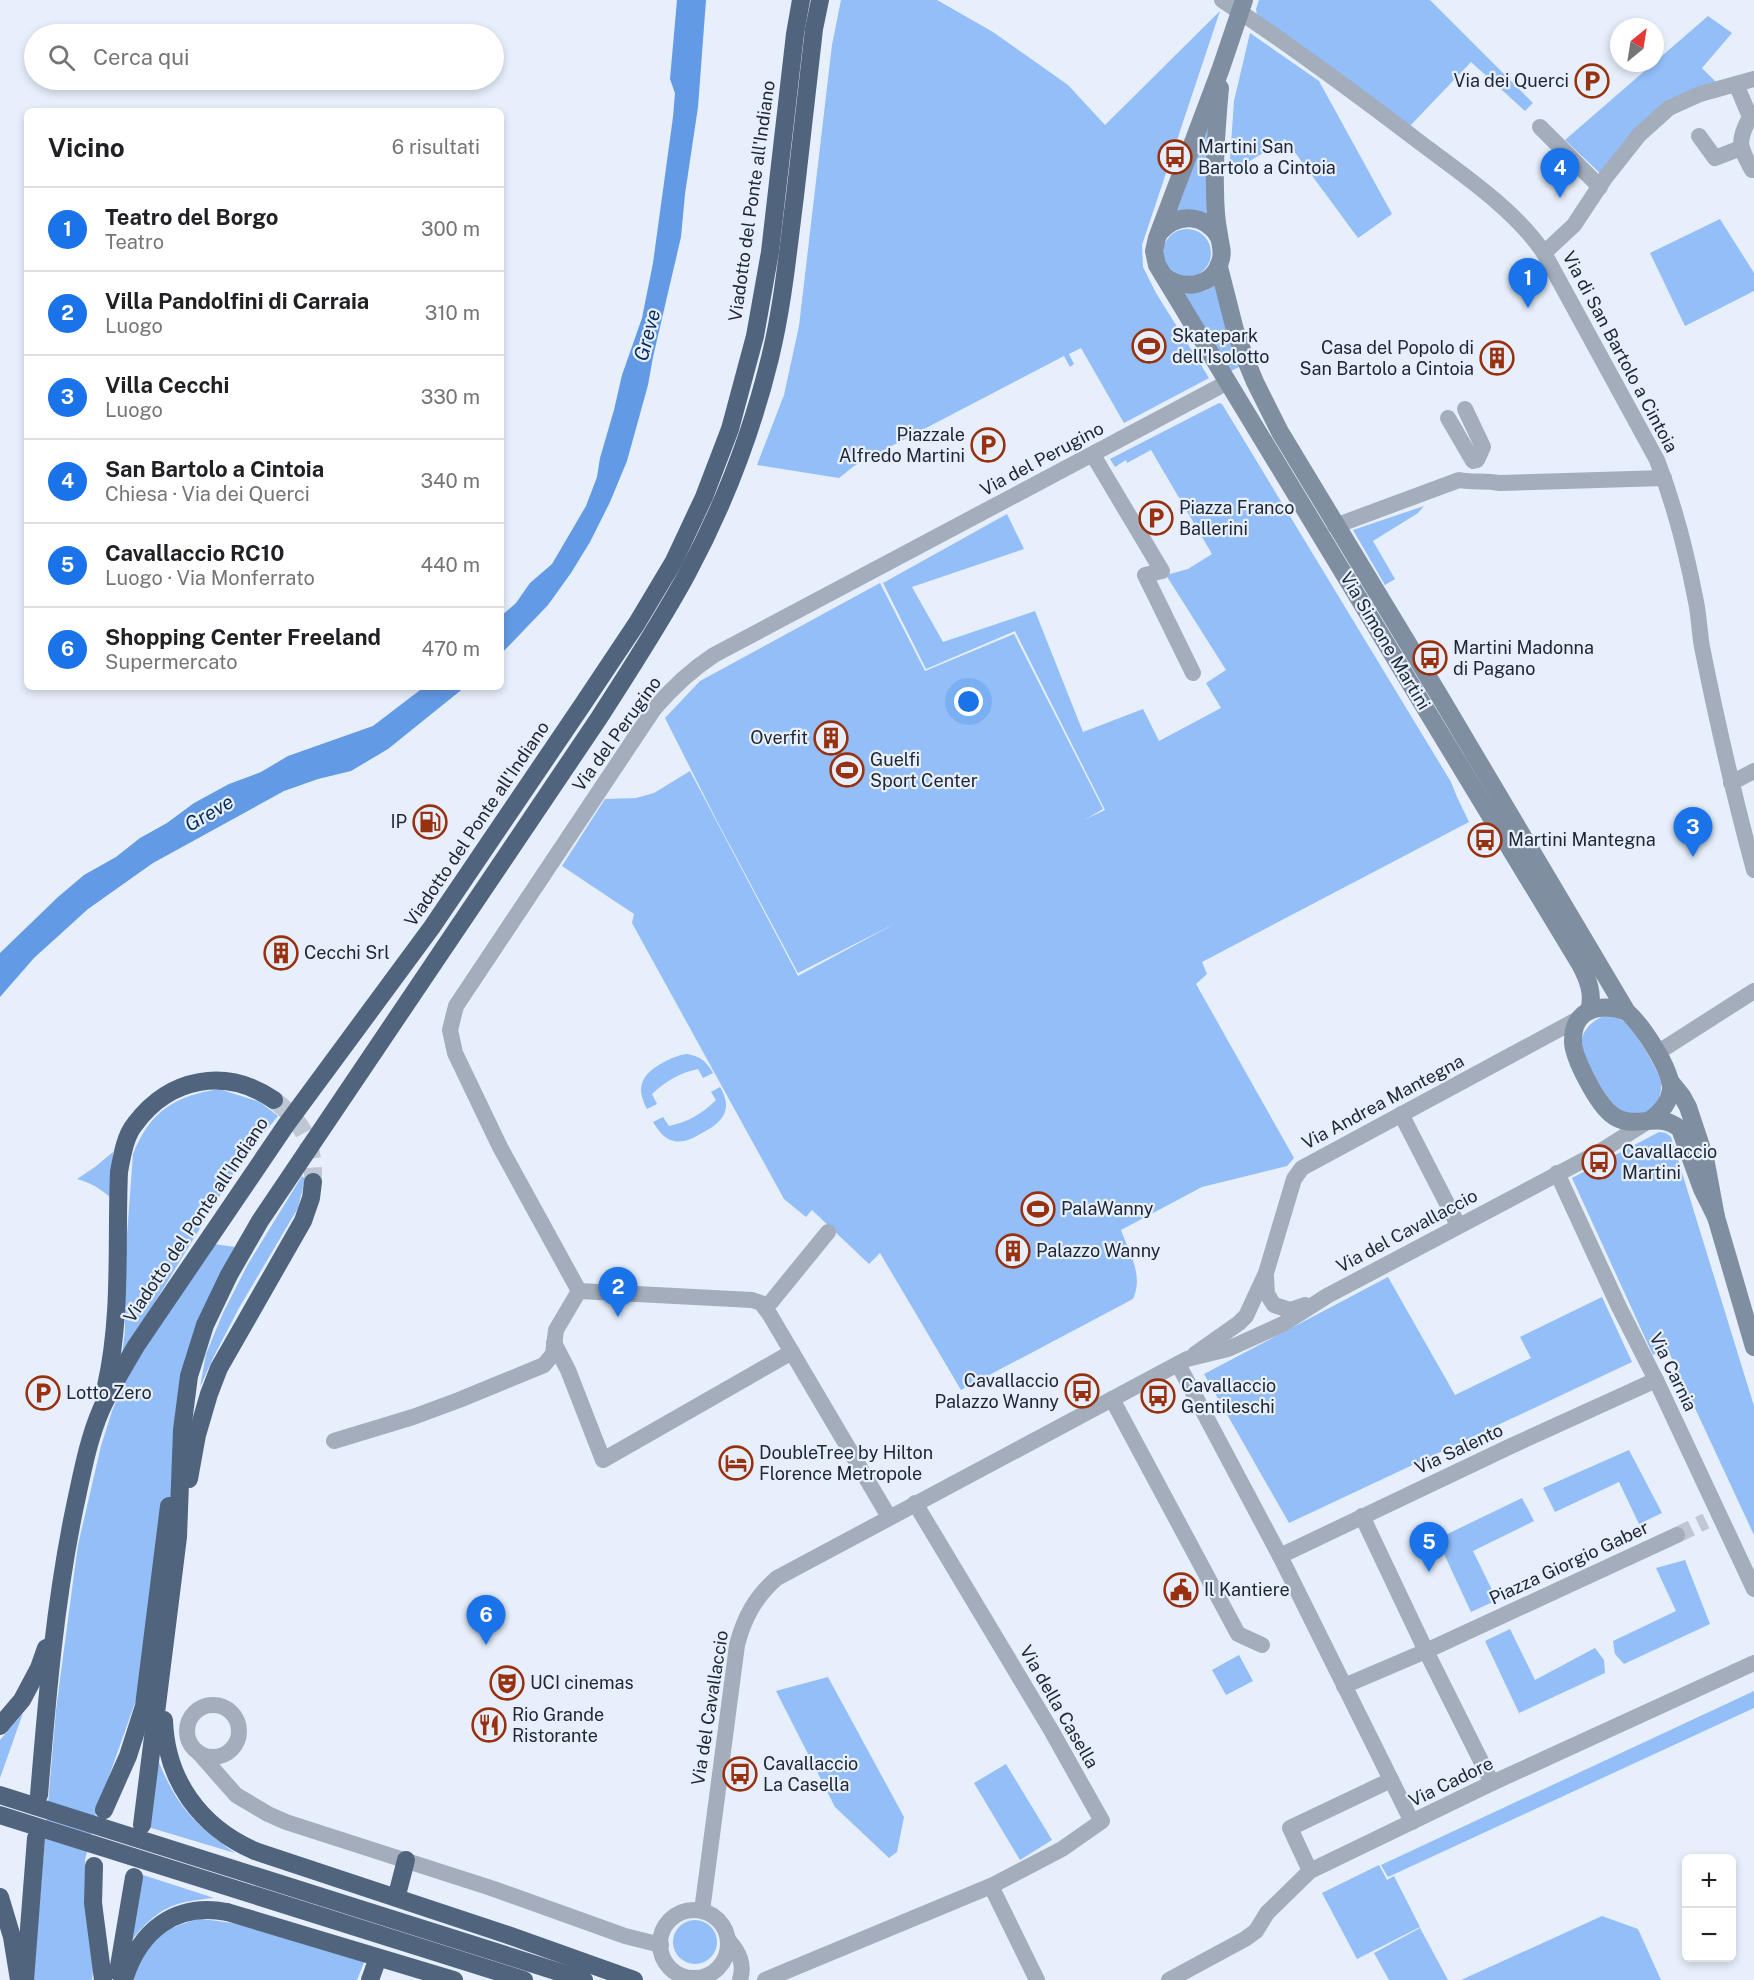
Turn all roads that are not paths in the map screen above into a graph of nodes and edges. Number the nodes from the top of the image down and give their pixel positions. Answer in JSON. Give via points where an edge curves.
{"nodes":[{"id":1,"x":801,"y":0,"type":"edge"},
{"id":2,"x":820,"y":0,"type":"edge"},
{"id":3,"x":1222,"y":0,"type":"edge"},
{"id":4,"x":1241,"y":6,"type":"edge"},
{"id":5,"x":1221,"y":68,"type":"junction"},
{"id":6,"x":1754,"y":79,"type":"edge"},
{"id":7,"x":1736,"y":84,"type":"junction"},
{"id":8,"x":1540,"y":128,"type":"dead end"},
{"id":9,"x":1699,"y":136,"type":"dead end"},
{"id":10,"x":1741,"y":148,"type":"junction"},
{"id":11,"x":1752,"y":170,"type":"dead end"},
{"id":12,"x":1600,"y":187,"type":"junction"},
{"id":13,"x":1160,"y":232,"type":"junction"},
{"id":14,"x":1219,"y":237,"type":"junction"},
{"id":15,"x":1545,"y":253,"type":"junction"},
{"id":16,"x":1218,"y":267,"type":"junction"},
{"id":17,"x":1164,"y":276,"type":"junction"},
{"id":18,"x":1228,"y":382,"type":"junction"},
{"id":19,"x":1465,"y":409,"type":"dead end"},
{"id":20,"x":1448,"y":418,"type":"dead end"},
{"id":21,"x":1093,"y":454,"type":"junction"},
{"id":22,"x":1475,"y":460,"type":"junction"},
{"id":23,"x":1664,"y":478,"type":"junction"},
{"id":24,"x":1459,"y":480,"type":"junction"},
{"id":25,"x":1488,"y":480,"type":"junction"},
{"id":26,"x":1335,"y":526,"type":"junction"},
{"id":27,"x":1193,"y":673,"type":"dead end"},
{"id":28,"x":1754,"y":771,"type":"edge"},
{"id":29,"x":1731,"y":783,"type":"junction"},
{"id":30,"x":1754,"y":870,"type":"edge"},
{"id":31,"x":1754,"y":992,"type":"edge"},
{"id":32,"x":1627,"y":1012,"type":"junction"},
{"id":33,"x":1585,"y":1015,"type":"junction"},
{"id":34,"x":1657,"y":1053,"type":"junction"},
{"id":35,"x":1670,"y":1081,"type":"junction"},
{"id":36,"x":274,"y":1100,"type":"tunnel mouth"},
{"id":37,"x":1401,"y":1114,"type":"junction"},
{"id":38,"x":1650,"y":1120,"type":"junction"},
{"id":39,"x":1557,"y":1173,"type":"junction"},
{"id":40,"x":313,"y":1182,"type":"tunnel mouth"},
{"id":41,"x":1716,"y":1217,"type":"junction"},
{"id":42,"x":1458,"y":1225,"type":"junction"},
{"id":43,"x":828,"y":1232,"type":"dead end"},
{"id":44,"x":1266,"y":1273,"type":"junction"},
{"id":45,"x":579,"y":1291,"type":"junction"},
{"id":46,"x":1327,"y":1296,"type":"junction"},
{"id":47,"x":764,"y":1306,"type":"junction"},
{"id":48,"x":1752,"y":1334,"type":"edge"},
{"id":49,"x":554,"y":1344,"type":"junction"},
{"id":50,"x":792,"y":1352,"type":"junction"},
{"id":51,"x":1183,"y":1362,"type":"junction"},
{"id":52,"x":1656,"y":1380,"type":"junction"},
{"id":53,"x":1112,"y":1399,"type":"junction"},
{"id":54,"x":101,"y":1411,"type":"junction"},
{"id":55,"x":182,"y":1430,"type":"junction"},
{"id":56,"x":334,"y":1441,"type":"dead end"},
{"id":57,"x":915,"y":1503,"type":"junction"},
{"id":58,"x":1362,"y":1516,"type":"junction"},
{"id":59,"x":888,"y":1517,"type":"junction"},
{"id":60,"x":1677,"y":1535,"type":"tunnel mouth"},
{"id":61,"x":178,"y":1537,"type":"junction"},
{"id":62,"x":1280,"y":1556,"type":"junction"},
{"id":63,"x":1754,"y":1589,"type":"edge"},
{"id":64,"x":54,"y":1627,"type":"junction"},
{"id":65,"x":167,"y":1631,"type":"junction"},
{"id":66,"x":1262,"y":1645,"type":"dead end"},
{"id":67,"x":1426,"y":1651,"type":"junction"},
{"id":68,"x":1754,"y":1663,"type":"edge"},
{"id":69,"x":1344,"y":1686,"type":"junction"},
{"id":70,"x":0,"y":1725,"type":"edge"},
{"id":71,"x":199,"y":1753,"type":"junction"},
{"id":72,"x":222,"y":1756,"type":"junction"},
{"id":73,"x":220,"y":1776,"type":"junction"},
{"id":74,"x":1391,"y":1780,"type":"junction"},
{"id":75,"x":1492,"y":1783,"type":"junction"},
{"id":76,"x":0,"y":1795,"type":"edge"},
{"id":77,"x":39,"y":1795,"type":"dead end"},
{"id":78,"x":104,"y":1810,"type":"dead end"},
{"id":79,"x":0,"y":1815,"type":"edge"},
{"id":80,"x":1412,"y":1822,"type":"junction"},
{"id":81,"x":142,"y":1825,"type":"dead end"},
{"id":82,"x":36,"y":1838,"type":"dead end"},
{"id":83,"x":406,"y":1860,"type":"junction"},
{"id":84,"x":94,"y":1866,"type":"dead end"},
{"id":85,"x":1310,"y":1871,"type":"junction"},
{"id":86,"x":134,"y":1877,"type":"dead end"},
{"id":87,"x":991,"y":1886,"type":"junction"},
{"id":88,"x":398,"y":1891,"type":"dead end"},
{"id":89,"x":0,"y":1897,"type":"edge"},
{"id":90,"x":702,"y":1911,"type":"junction"},
{"id":91,"x":728,"y":1940,"type":"junction"},
{"id":92,"x":661,"y":1945,"type":"junction"},
{"id":93,"x":685,"y":1978,"type":"edge"},
{"id":94,"x":713,"y":1978,"type":"edge"},
{"id":95,"x":19,"y":1980,"type":"edge"},
{"id":96,"x":25,"y":1980,"type":"edge"},
{"id":97,"x":103,"y":1980,"type":"edge"},
{"id":98,"x":117,"y":1980,"type":"edge"},
{"id":99,"x":124,"y":1980,"type":"edge"},
{"id":100,"x":454,"y":1980,"type":"edge"},
{"id":101,"x":524,"y":1980,"type":"edge"},
{"id":102,"x":584,"y":1980,"type":"edge"},
{"id":103,"x":634,"y":1980,"type":"edge"},
{"id":104,"x":740,"y":1980,"type":"edge"},
{"id":105,"x":765,"y":1980,"type":"edge"},
{"id":106,"x":1037,"y":1980,"type":"edge"},
{"id":107,"x":1169,"y":1980,"type":"edge"}],
"edges":[{"from":1,"to":54,"type":"highway","name":"Viadotto del Ponte all'Indiano","via":[[755,336],[730,429],[674,561],[637,623],[432,927],[286,1125],[136,1346]]},
{"from":2,"to":55,"type":"highway","via":[[774,340],[744,443],[712,522],[687,574],[598,718],[242,1252],[205,1325],[189,1376]]},
{"from":3,"to":4,"type":"street","name":"Via di San Bartolo a Cintoia"},
{"from":4,"to":5,"type":"street","name":"Via Simone Martini"},
{"from":4,"to":15,"type":"street","name":"Via di San Bartolo a Cintoia","via":[[1514,217]]},
{"from":5,"to":13,"type":"street","name":"Via Simone Martini"},
{"from":5,"to":14,"type":"street","name":"Via Simone Martini","via":[[1215,190]]},
{"from":6,"to":7,"type":"street"},
{"from":7,"to":10,"type":"street","via":[[1750,117]]},
{"from":7,"to":12,"type":"street","via":[[1669,108],[1640,135]]},
{"from":8,"to":12,"type":"street"},
{"from":9,"to":10,"type":"street","via":[[1715,159]]},
{"from":10,"to":11,"type":"street"},
{"from":12,"to":15,"type":"street","via":[[1574,225]]},
{"from":13,"to":14,"type":"street","via":[[1179,219],[1195,218],[1209,224]]},
{"from":13,"to":17,"type":"street","name":"Via Simone Martini","via":[[1154,251]]},
{"from":14,"to":16,"type":"street","name":"Via Simone Martini","via":[[1222,255]]},
{"from":15,"to":23,"type":"street","name":"Via di San Bartolo a Cintoia"},
{"from":16,"to":17,"type":"street","via":[[1210,278],[1197,284],[1183,285]]},
{"from":16,"to":26,"type":"street","name":"Via Simone Martini","via":[[1235,330],[1255,382]]},
{"from":17,"to":18,"type":"street","name":"Via Simone Martini"},
{"from":18,"to":21,"type":"street","name":"Via del Perugino"},
{"from":18,"to":33,"type":"street","name":"Via Simone Martini","via":[[1580,964],[1592,1001]]},
{"from":19,"to":22,"type":"street","via":[[1483,447]]},
{"from":20,"to":22,"type":"street"},
{"from":21,"to":27,"type":"street","via":[[1162,571],[1144,575]]},
{"from":21,"to":45,"type":"street","name":"Via del Perugino","via":[[697,666],[654,709],[456,1006],[450,1030],[454,1053]]},
{"from":22,"to":24,"type":"street"},
{"from":22,"to":25,"type":"street","via":[[1489,468]]},
{"from":23,"to":25,"type":"street","via":[[1499,483]]},
{"from":23,"to":29,"type":"street","name":"Via di San Bartolo a Cintoia","via":[[1683,540]]},
{"from":24,"to":25,"type":"street"},
{"from":24,"to":26,"type":"street"},
{"from":26,"to":32,"type":"street","name":"Via Simone Martini"},
{"from":28,"to":29,"type":"street"},
{"from":29,"to":30,"type":"street","name":"Via di San Bartolo a Cintoia"},
{"from":31,"to":34,"type":"street"},
{"from":32,"to":33,"type":"street","via":[[1609,1006]]},
{"from":32,"to":34,"type":"street","name":"Via Simone Martini"},
{"from":33,"to":37,"type":"street","name":"Via Andrea Mantegna"},
{"from":33,"to":38,"type":"street","name":"Via Simone Martini","via":[[1574,1031],[1575,1054],[1606,1109],[1626,1122]]},
{"from":34,"to":35,"type":"street","name":"Via Simone Martini"},
{"from":35,"to":38,"type":"street","via":[[1665,1105]]},
{"from":35,"to":41,"type":"street","name":"Via Simone Martini","via":[[1688,1107],[1702,1148]]},
{"from":36,"to":54,"type":"highway","via":[[249,1086],[210,1080],[165,1095],[134,1125],[122,1152],[119,1172],[117,1318],[114,1354]]},
{"from":37,"to":42,"type":"street"},
{"from":37,"to":44,"type":"street","name":"Via Andrea Mantegna","via":[[1299,1171]]},
{"from":38,"to":39,"type":"street","name":"Via del Cavallaccio"},
{"from":38,"to":41,"type":"street","name":"Via Simone Martini","via":[[1668,1121],[1683,1132]]},
{"from":39,"to":42,"type":"street","name":"Via del Cavallaccio"},
{"from":39,"to":52,"type":"street","name":"Via Carnia"},
{"from":40,"to":61,"type":"highway","via":[[303,1221],[228,1350],[211,1387],[197,1435]]},
{"from":41,"to":48,"type":"street","name":"Via Simone Martini"},
{"from":42,"to":46,"type":"street","name":"Via del Cavallaccio"},
{"from":43,"to":47,"type":"street"},
{"from":44,"to":46,"type":"street","name":"Via Andrea Mantegna","via":[[1268,1298],[1282,1309],[1294,1310]]},
{"from":44,"to":51,"type":"street","name":"Via Andrea Mantegna","via":[[1246,1316]]},
{"from":45,"to":47,"type":"street","via":[[752,1300]]},
{"from":45,"to":49,"type":"street","via":[[556,1330]]},
{"from":46,"to":51,"type":"street","name":"Via del Cavallaccio","via":[[1248,1340]]},
{"from":47,"to":50,"type":"street"},
{"from":49,"to":50,"type":"street","via":[[603,1460]]},
{"from":49,"to":56,"type":"street","via":[[553,1354],[544,1365],[413,1417]]},
{"from":50,"to":59,"type":"street"},
{"from":51,"to":53,"type":"street","name":"Via del Cavallaccio"},
{"from":51,"to":62,"type":"street"},
{"from":52,"to":58,"type":"street","name":"Via Salento"},
{"from":52,"to":63,"type":"street","name":"Via Carnia","via":[[1713,1518]]},
{"from":53,"to":57,"type":"street","name":"Via del Cavallaccio"},
{"from":53,"to":66,"type":"street","via":[[1238,1634]]},
{"from":54,"to":64,"type":"highway","name":"Viadotto del Ponte all'Indiano","via":[[67,1545]]},
{"from":55,"to":61,"type":"highway"},
{"from":55,"to":78,"type":"highway","via":[[144,1706],[128,1756]]},
{"from":57,"to":59,"type":"street","name":"Via del Cavallaccio"},
{"from":57,"to":87,"type":"street","name":"Via della Casella","via":[[1102,1821],[1062,1849]]},
{"from":58,"to":62,"type":"street","name":"Via Salento"},
{"from":58,"to":67,"type":"street"},
{"from":59,"to":90,"type":"street","name":"Via del Cavallaccio","via":[[777,1578],[758,1597],[746,1618],[731,1683]]},
{"from":60,"to":67,"type":"street","name":"Piazza Giorgio Gaber"},
{"from":61,"to":65,"type":"highway"},
{"from":62,"to":69,"type":"street"},
{"from":64,"to":70,"type":"highway","via":[[22,1700]]},
{"from":64,"to":77,"type":"highway","name":"Viadotto del Ponte all'Indiano"},
{"from":65,"to":81,"type":"highway"},
{"from":65,"to":103,"type":"highway","bridge":true,"via":[[165,1738],[174,1772],[190,1799],[226,1836],[255,1851]]},
{"from":67,"to":69,"type":"street","name":"Piazza Giorgio Gaber"},
{"from":67,"to":75,"type":"street"},
{"from":68,"to":75,"type":"street","name":"Via Cadore"},
{"from":69,"to":74,"type":"street"},
{"from":71,"to":72,"type":"street"},
{"from":71,"to":72,"type":"street","via":[[188,1739],[188,1722],[199,1709],[216,1705],[231,1713],[239,1728],[235,1745]]},
{"from":71,"to":73,"type":"street"},
{"from":72,"to":73,"type":"street"},
{"from":73,"to":83,"type":"street","via":[[236,1795],[268,1814]]},
{"from":74,"to":80,"type":"street"},
{"from":74,"to":85,"type":"street","name":"Via Cadore","via":[[1290,1828]]},
{"from":75,"to":80,"type":"street","name":"Via Cadore"},
{"from":76,"to":102,"type":"highway","bridge":true},
{"from":79,"to":101,"type":"highway","bridge":true},
{"from":80,"to":85,"type":"street","name":"Via Cadore"},
{"from":82,"to":96,"type":"highway"},
{"from":83,"to":88,"type":"highway"},
{"from":83,"to":92,"type":"street"},
{"from":84,"to":97,"type":"highway","via":[[93,1903]]},
{"from":85,"to":107,"type":"street","via":[[1267,1912],[1256,1931]]},
{"from":86,"to":98,"type":"highway"},
{"from":87,"to":105,"type":"street","name":"Via della Casella"},
{"from":87,"to":106,"type":"street"},
{"from":89,"to":95,"type":"highway"},
{"from":90,"to":91,"type":"street","via":[[719,1921]]},
{"from":90,"to":92,"type":"street","via":[[686,1911],[673,1918],[663,1930]]},
{"from":91,"to":94,"type":"street","via":[[728,1949]]},
{"from":91,"to":104,"type":"street","via":[[742,1963]]},
{"from":92,"to":93,"type":"street","via":[[670,1968]]},
{"from":93,"to":94,"type":"street"},
{"from":99,"to":100,"type":"highway","bridge":true,"via":[[148,1935],[165,1922],[202,1909],[227,1912]]}]}
